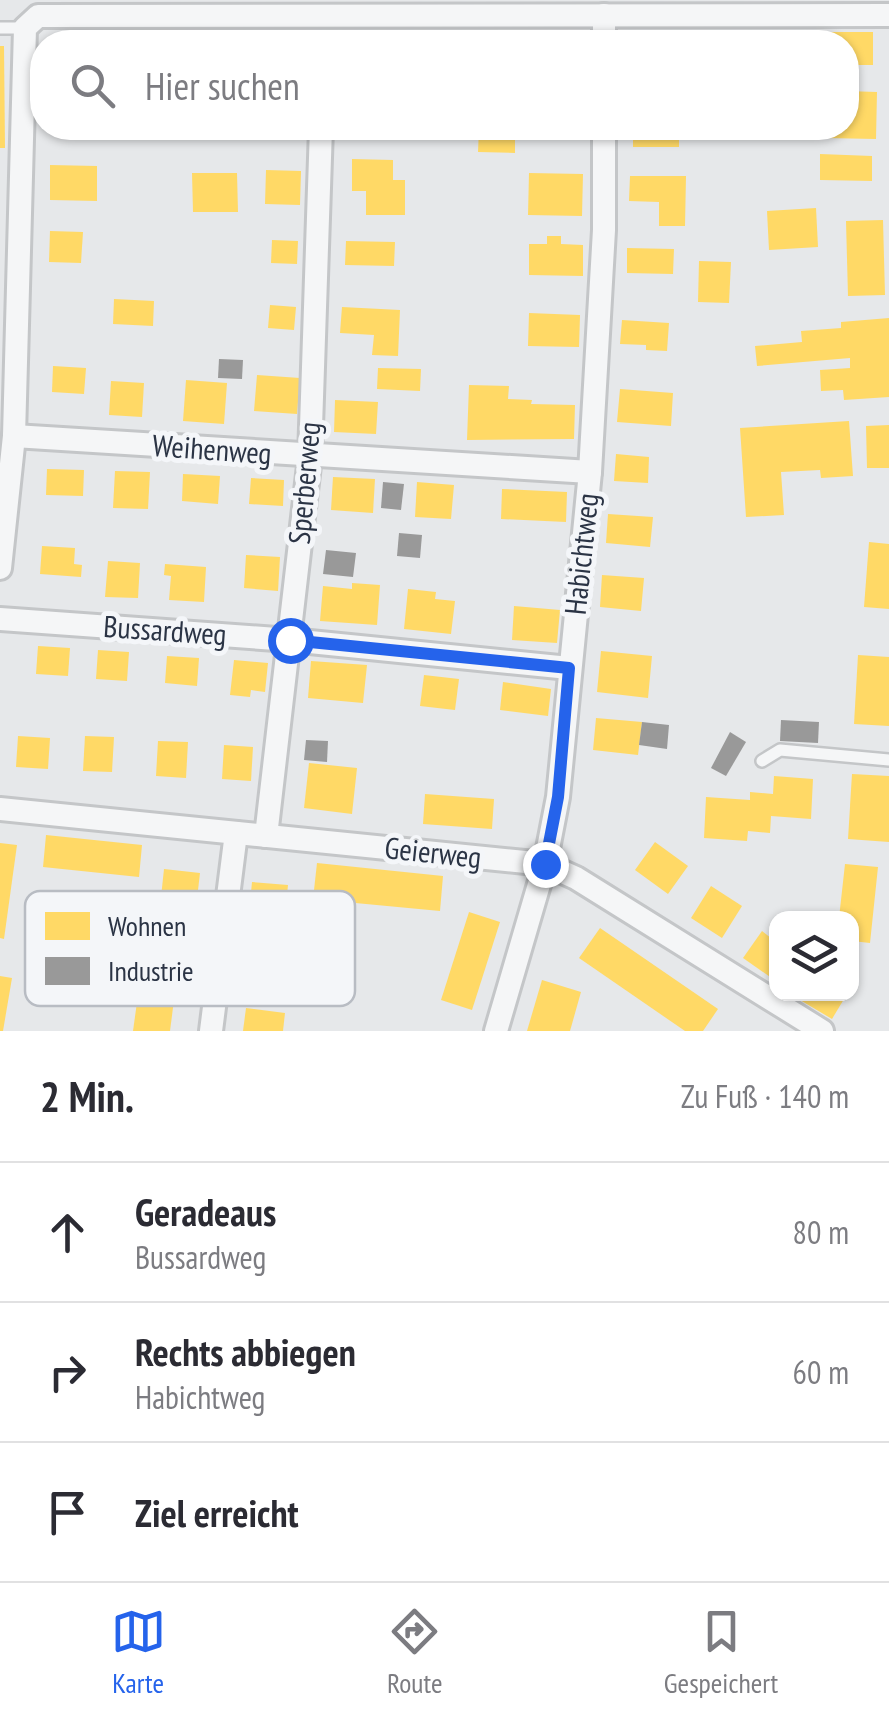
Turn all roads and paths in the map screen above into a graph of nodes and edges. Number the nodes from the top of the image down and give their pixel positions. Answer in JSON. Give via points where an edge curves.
{"nodes":[{"id":1,"x":61,"y":7,"type":"edge"},
{"id":2,"x":889,"y":14,"type":"edge"},
{"id":3,"x":604,"y":15,"type":"junction"},
{"id":4,"x":324,"y":18,"type":"junction"},
{"id":5,"x":0,"y":28,"type":"edge"},
{"id":6,"x":26,"y":28,"type":"junction"},
{"id":7,"x":324,"y":30,"type":"edge"},
{"id":8,"x":604,"y":30,"type":"edge"},
{"id":9,"x":321,"y":140,"type":"edge"},
{"id":10,"x":604,"y":140,"type":"edge"},
{"id":11,"x":14,"y":436,"type":"junction"},
{"id":12,"x":310,"y":456,"type":"junction"},
{"id":13,"x":590,"y":472,"type":"junction"},
{"id":14,"x":0,"y":568,"type":"edge"},
{"id":15,"x":0,"y":619,"type":"edge"},
{"id":16,"x":290,"y":640,"type":"junction"},
{"id":17,"x":569,"y":668,"type":"junction"},
{"id":18,"x":889,"y":760,"type":"edge"},
{"id":19,"x":762,"y":761,"type":"dead end"},
{"id":20,"x":0,"y":809,"type":"edge"},
{"id":21,"x":236,"y":833,"type":"junction"},
{"id":22,"x":266,"y":836,"type":"junction"},
{"id":23,"x":545,"y":864,"type":"junction"},
{"id":24,"x":229,"y":891,"type":"edge"},
{"id":25,"x":214,"y":1006,"type":"edge"},
{"id":26,"x":211,"y":1031,"type":"edge"},
{"id":27,"x":496,"y":1031,"type":"edge"},
{"id":28,"x":822,"y":1031,"type":"edge"}],
"edges":[{"from":1,"to":4,"type":"street"},
{"from":1,"to":6,"type":"street"},
{"from":2,"to":3,"type":"street"},
{"from":3,"to":4,"type":"street"},
{"from":3,"to":8,"type":"street"},
{"from":4,"to":7,"type":"street"},
{"from":5,"to":6,"type":"lane"},
{"from":6,"to":11,"type":"street"},
{"from":9,"to":12,"type":"street","name":"Sperberweg"},
{"from":10,"to":13,"type":"street","name":"Habichtweg"},
{"from":11,"to":12,"type":"street","name":"Weihenweg"},
{"from":11,"to":14,"type":"street"},
{"from":12,"to":13,"type":"street","name":"Weihenweg"},
{"from":12,"to":16,"type":"street","name":"Sperberweg"},
{"from":13,"to":17,"type":"street","name":"Habichtweg"},
{"from":15,"to":16,"type":"street","name":"Bussardweg"},
{"from":16,"to":17,"type":"street","name":"Bussardweg"},
{"from":16,"to":22,"type":"street","name":"Sperberweg"},
{"from":17,"to":23,"type":"street","name":"Habichtweg"},
{"from":18,"to":19,"type":"lane","via":[[780,750]]},
{"from":20,"to":21,"type":"street","name":"Geierweg"},
{"from":21,"to":22,"type":"street","name":"Geierweg"},
{"from":21,"to":24,"type":"street"},
{"from":22,"to":23,"type":"street","name":"Geierweg"},
{"from":23,"to":27,"type":"street","name":"Habichtweg"},
{"from":23,"to":28,"type":"street","name":"Geierweg"},
{"from":25,"to":26,"type":"street"}]}
